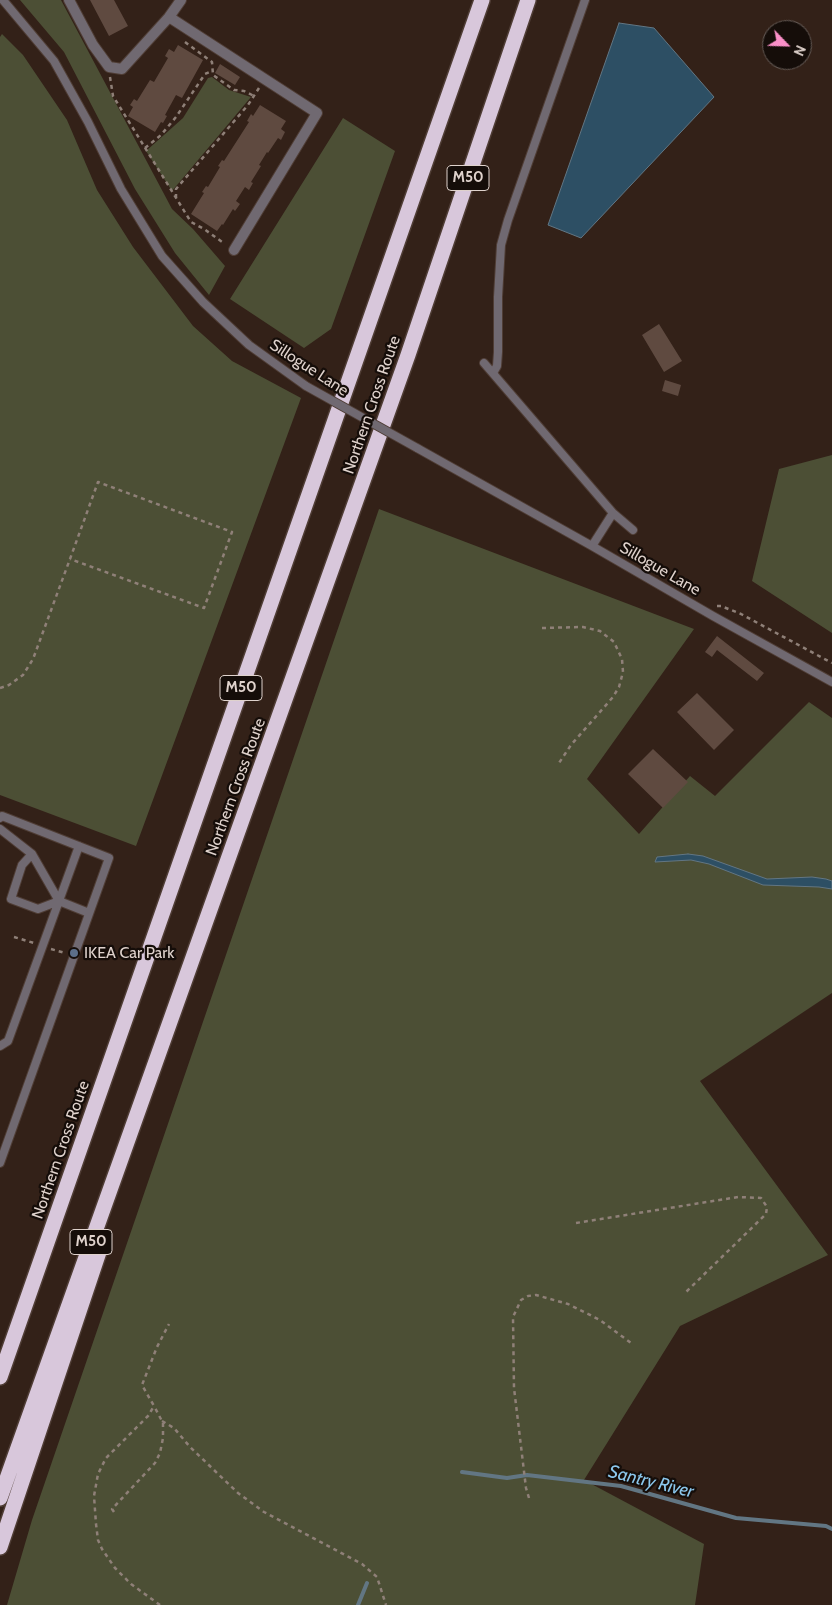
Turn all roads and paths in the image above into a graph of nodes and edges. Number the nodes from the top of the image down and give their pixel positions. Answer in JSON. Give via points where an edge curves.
{"nodes":[{"id":1,"x":3,"y":0,"type":"edge"},
{"id":2,"x":69,"y":0,"type":"edge"},
{"id":3,"x":181,"y":0,"type":"edge"},
{"id":4,"x":482,"y":0,"type":"edge"},
{"id":5,"x":528,"y":0,"type":"edge"},
{"id":6,"x":585,"y":0,"type":"edge"},
{"id":7,"x":169,"y":17,"type":"junction"},
{"id":8,"x":182,"y":26,"type":"junction"},
{"id":9,"x":109,"y":67,"type":"junction"},
{"id":10,"x":212,"y":71,"type":"junction"},
{"id":11,"x":265,"y":80,"type":"junction"},
{"id":12,"x":254,"y":96,"type":"junction"},
{"id":13,"x":145,"y":148,"type":"junction"},
{"id":14,"x":176,"y":199,"type":"junction"},
{"id":15,"x":234,"y":250,"type":"joint"},
{"id":16,"x":484,"y":363,"type":"dead end"},
{"id":17,"x":493,"y":373,"type":"junction"},
{"id":18,"x":613,"y":513,"type":"junction"},
{"id":19,"x":633,"y":530,"type":"dead end"},
{"id":20,"x":592,"y":546,"type":"junction"},
{"id":21,"x":70,"y":558,"type":"junction"},
{"id":22,"x":713,"y":608,"type":"dead end"},
{"id":23,"x":542,"y":628,"type":"dead end"},
{"id":24,"x":832,"y":663,"type":"edge"},
{"id":25,"x":832,"y":682,"type":"edge"},
{"id":26,"x":0,"y":688,"type":"edge"},
{"id":27,"x":559,"y":763,"type":"dead end"},
{"id":28,"x":0,"y":818,"type":"edge"},
{"id":29,"x":0,"y":829,"type":"edge"},
{"id":30,"x":79,"y":846,"type":"junction"},
{"id":31,"x":32,"y":854,"type":"junction"},
{"id":32,"x":59,"y":901,"type":"junction"},
{"id":33,"x":89,"y":913,"type":"junction"},
{"id":34,"x":184,"y":986,"type":"junction"},
{"id":35,"x":0,"y":1046,"type":"edge"},
{"id":36,"x":0,"y":1163,"type":"edge"},
{"id":37,"x":576,"y":1223,"type":"dead end"},
{"id":38,"x":684,"y":1293,"type":"dead end"},
{"id":39,"x":169,"y":1324,"type":"dead end"},
{"id":40,"x":631,"y":1343,"type":"dead end"},
{"id":41,"x":0,"y":1377,"type":"edge"},
{"id":42,"x":154,"y":1406,"type":"junction"},
{"id":43,"x":162,"y":1421,"type":"junction"},
{"id":44,"x":0,"y":1498,"type":"edge"},
{"id":45,"x":529,"y":1498,"type":"dead end"},
{"id":46,"x":114,"y":1512,"type":"dead end"},
{"id":47,"x":0,"y":1547,"type":"edge"},
{"id":48,"x":160,"y":1605,"type":"edge"},
{"id":49,"x":386,"y":1605,"type":"edge"}],
"edges":[{"from":1,"to":20,"type":"lane","name":"Sillogue Lane","bridge":true,"via":[[54,61],[121,189],[162,256],[203,302],[249,345],[306,386]]},
{"from":2,"to":9,"type":"street"},
{"from":3,"to":7,"type":"street"},
{"from":4,"to":41,"type":"highway","name":"Northern Cross Route","number":"M50"},
{"from":5,"to":34,"type":"highway","name":"Northern Cross Route","number":"M50","via":[[408,355]]},
{"from":6,"to":17,"type":"lane","via":[[501,245],[498,352]]},
{"from":7,"to":8,"type":"street"},
{"from":7,"to":9,"type":"street","via":[[122,69]]},
{"from":8,"to":10,"type":"path","via":[[175,35],[212,62]]},
{"from":8,"to":11,"type":"street"},
{"from":9,"to":13,"type":"path","via":[[113,96]]},
{"from":10,"to":12,"type":"path","via":[[234,90]]},
{"from":10,"to":13,"type":"path","via":[[204,74],[176,117]]},
{"from":11,"to":12,"type":"path"},
{"from":11,"to":15,"type":"street","via":[[317,113]]},
{"from":12,"to":14,"type":"path","via":[[176,190]]},
{"from":13,"to":14,"type":"path"},
{"from":14,"to":15,"type":"path","via":[[191,222]]},
{"from":16,"to":17,"type":"lane"},
{"from":17,"to":18,"type":"lane"},
{"from":18,"to":19,"type":"lane"},
{"from":18,"to":20,"type":"lane"},
{"from":20,"to":25,"type":"lane","name":"Sillogue Lane"},
{"from":21,"to":21,"type":"path","via":[[98,482],[232,532],[204,608]]},
{"from":21,"to":26,"type":"path","via":[[33,659],[23,675]]},
{"from":22,"to":24,"type":"path","via":[[721,606],[741,614]]},
{"from":23,"to":27,"type":"path","via":[[583,626],[600,631],[614,642],[622,659],[619,686],[613,697]]},
{"from":28,"to":30,"type":"lane","via":[[2,816]]},
{"from":29,"to":31,"type":"lane"},
{"from":30,"to":32,"type":"lane"},
{"from":30,"to":33,"type":"lane","via":[[109,858]]},
{"from":31,"to":32,"type":"lane"},
{"from":31,"to":32,"type":"lane","via":[[22,865],[11,899],[38,909]]},
{"from":32,"to":33,"type":"lane"},
{"from":32,"to":35,"type":"lane","via":[[8,1041]]},
{"from":33,"to":36,"type":"lane"},
{"from":34,"to":44,"type":"highway","name":"Northern Cross Route","number":"M50"},
{"from":34,"to":47,"type":"highway"},
{"from":37,"to":38,"type":"path","via":[[738,1197],[760,1198],[767,1207],[766,1214]]},
{"from":39,"to":42,"type":"path","via":[[142,1385]]},
{"from":40,"to":45,"type":"path","via":[[600,1320],[568,1304],[536,1295],[521,1300],[514,1317],[515,1403]]},
{"from":42,"to":43,"type":"path"},
{"from":42,"to":48,"type":"path","via":[[106,1458],[98,1474],[94,1496],[98,1540],[102,1548],[115,1568]]},
{"from":43,"to":46,"type":"path","via":[[163,1438],[155,1464],[112,1508]]},
{"from":43,"to":49,"type":"path","via":[[174,1428],[238,1493],[264,1512],[362,1564],[377,1577]]}]}
